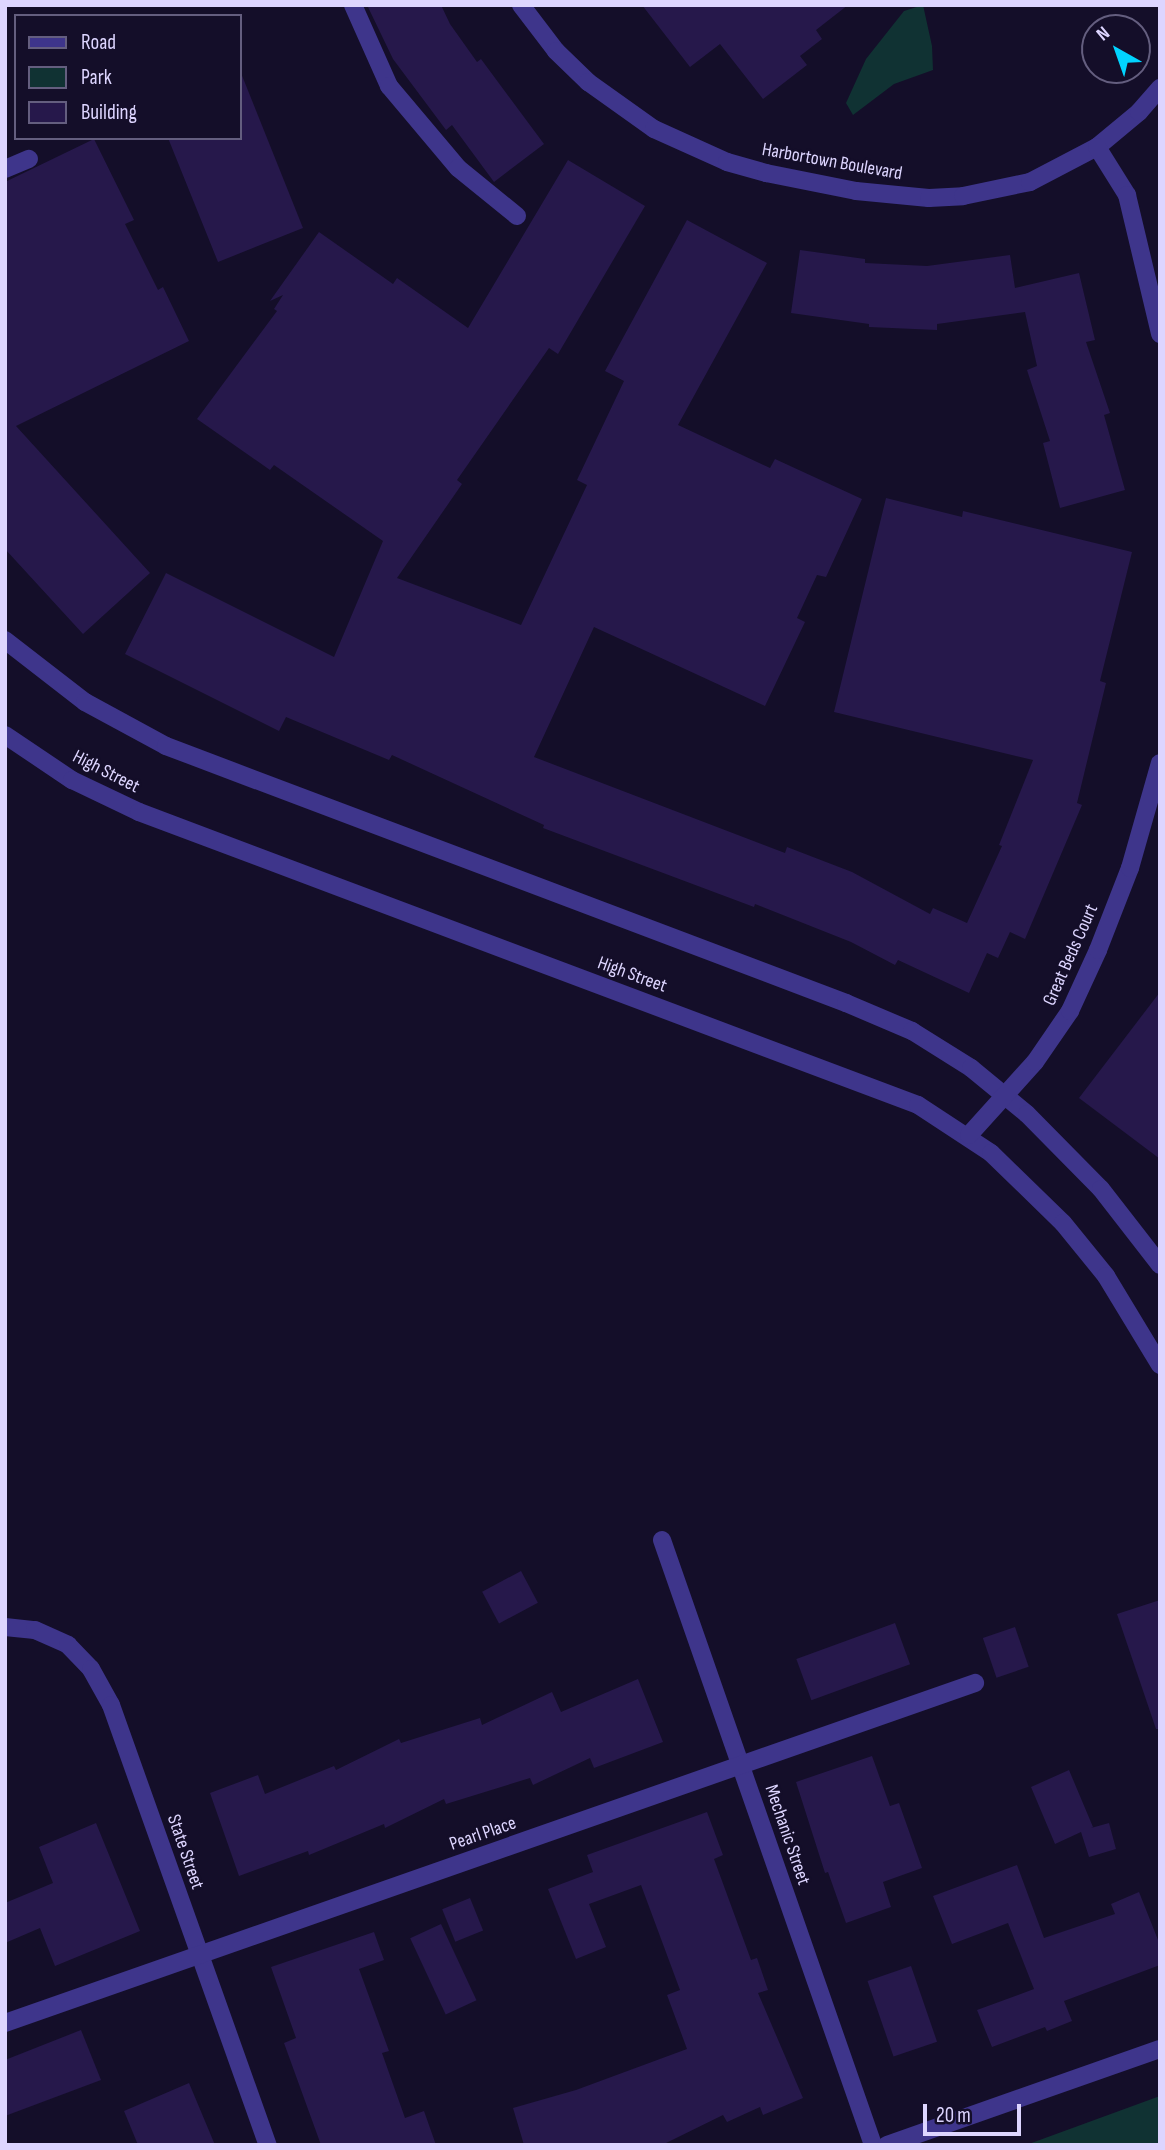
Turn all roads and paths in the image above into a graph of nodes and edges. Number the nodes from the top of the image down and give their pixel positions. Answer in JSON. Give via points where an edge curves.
{"nodes":[{"id":1,"x":353,"y":5,"type":"edge"},
{"id":2,"x":521,"y":5,"type":"edge"},
{"id":3,"x":1160,"y":88,"type":"edge"},
{"id":4,"x":1097,"y":147,"type":"junction"},
{"id":5,"x":30,"y":159,"type":"dead end"},
{"id":6,"x":5,"y":169,"type":"edge"},
{"id":7,"x":517,"y":216,"type":"dead end"},
{"id":8,"x":1160,"y":334,"type":"edge"},
{"id":9,"x":5,"y":640,"type":"edge"},
{"id":10,"x":5,"y":735,"type":"edge"},
{"id":11,"x":1160,"y":763,"type":"edge"},
{"id":12,"x":1005,"y":1095,"type":"junction"},
{"id":13,"x":969,"y":1135,"type":"junction"},
{"id":14,"x":1160,"y":1265,"type":"edge"},
{"id":15,"x":1160,"y":1365,"type":"edge"},
{"id":16,"x":662,"y":1540,"type":"dead end"},
{"id":17,"x":5,"y":1627,"type":"edge"},
{"id":18,"x":975,"y":1684,"type":"dead end"},
{"id":19,"x":741,"y":1766,"type":"junction"},
{"id":20,"x":200,"y":1955,"type":"junction"},
{"id":21,"x":5,"y":2023,"type":"edge"},
{"id":22,"x":1160,"y":2049,"type":"edge"},
{"id":23,"x":268,"y":2145,"type":"edge"},
{"id":24,"x":873,"y":2145,"type":"edge"},
{"id":25,"x":887,"y":2145,"type":"edge"}],
"edges":[{"from":1,"to":7,"type":"street","via":[[389,86],[458,168]]},
{"from":2,"to":4,"type":"street","name":"Harbortown Boulevard","via":[[562,57],[620,107],[690,148],[766,173],[892,195],[963,196],[1030,182]]},
{"from":3,"to":4,"type":"street","name":"Harbortown Boulevard"},
{"from":4,"to":8,"type":"street","via":[[1126,195]]},
{"from":5,"to":6,"type":"street"},
{"from":9,"to":12,"type":"street","via":[[85,702],[166,746],[867,1011],[942,1048]]},
{"from":10,"to":13,"type":"street","name":"High Street","via":[[72,780],[139,812],[895,1095]]},
{"from":11,"to":12,"type":"street","name":"Great Beds Court","via":[[1130,868],[1084,981],[1054,1037]]},
{"from":12,"to":13,"type":"street","name":"Great Beds Court"},
{"from":12,"to":14,"type":"street","via":[[1101,1189]]},
{"from":13,"to":15,"type":"street","name":"High Street","via":[[1016,1174],[1084,1247]]},
{"from":16,"to":19,"type":"street","name":"Mechanic Street"},
{"from":17,"to":20,"type":"street","name":"State Street","via":[[35,1630],[68,1646],[101,1684]]},
{"from":18,"to":19,"type":"street","name":"Pearl Place"},
{"from":19,"to":20,"type":"street","name":"Pearl Place"},
{"from":19,"to":24,"type":"street","name":"Mechanic Street"},
{"from":20,"to":21,"type":"street","name":"Pearl Place"},
{"from":20,"to":23,"type":"street","name":"State Street"},
{"from":22,"to":25,"type":"street"}]}
